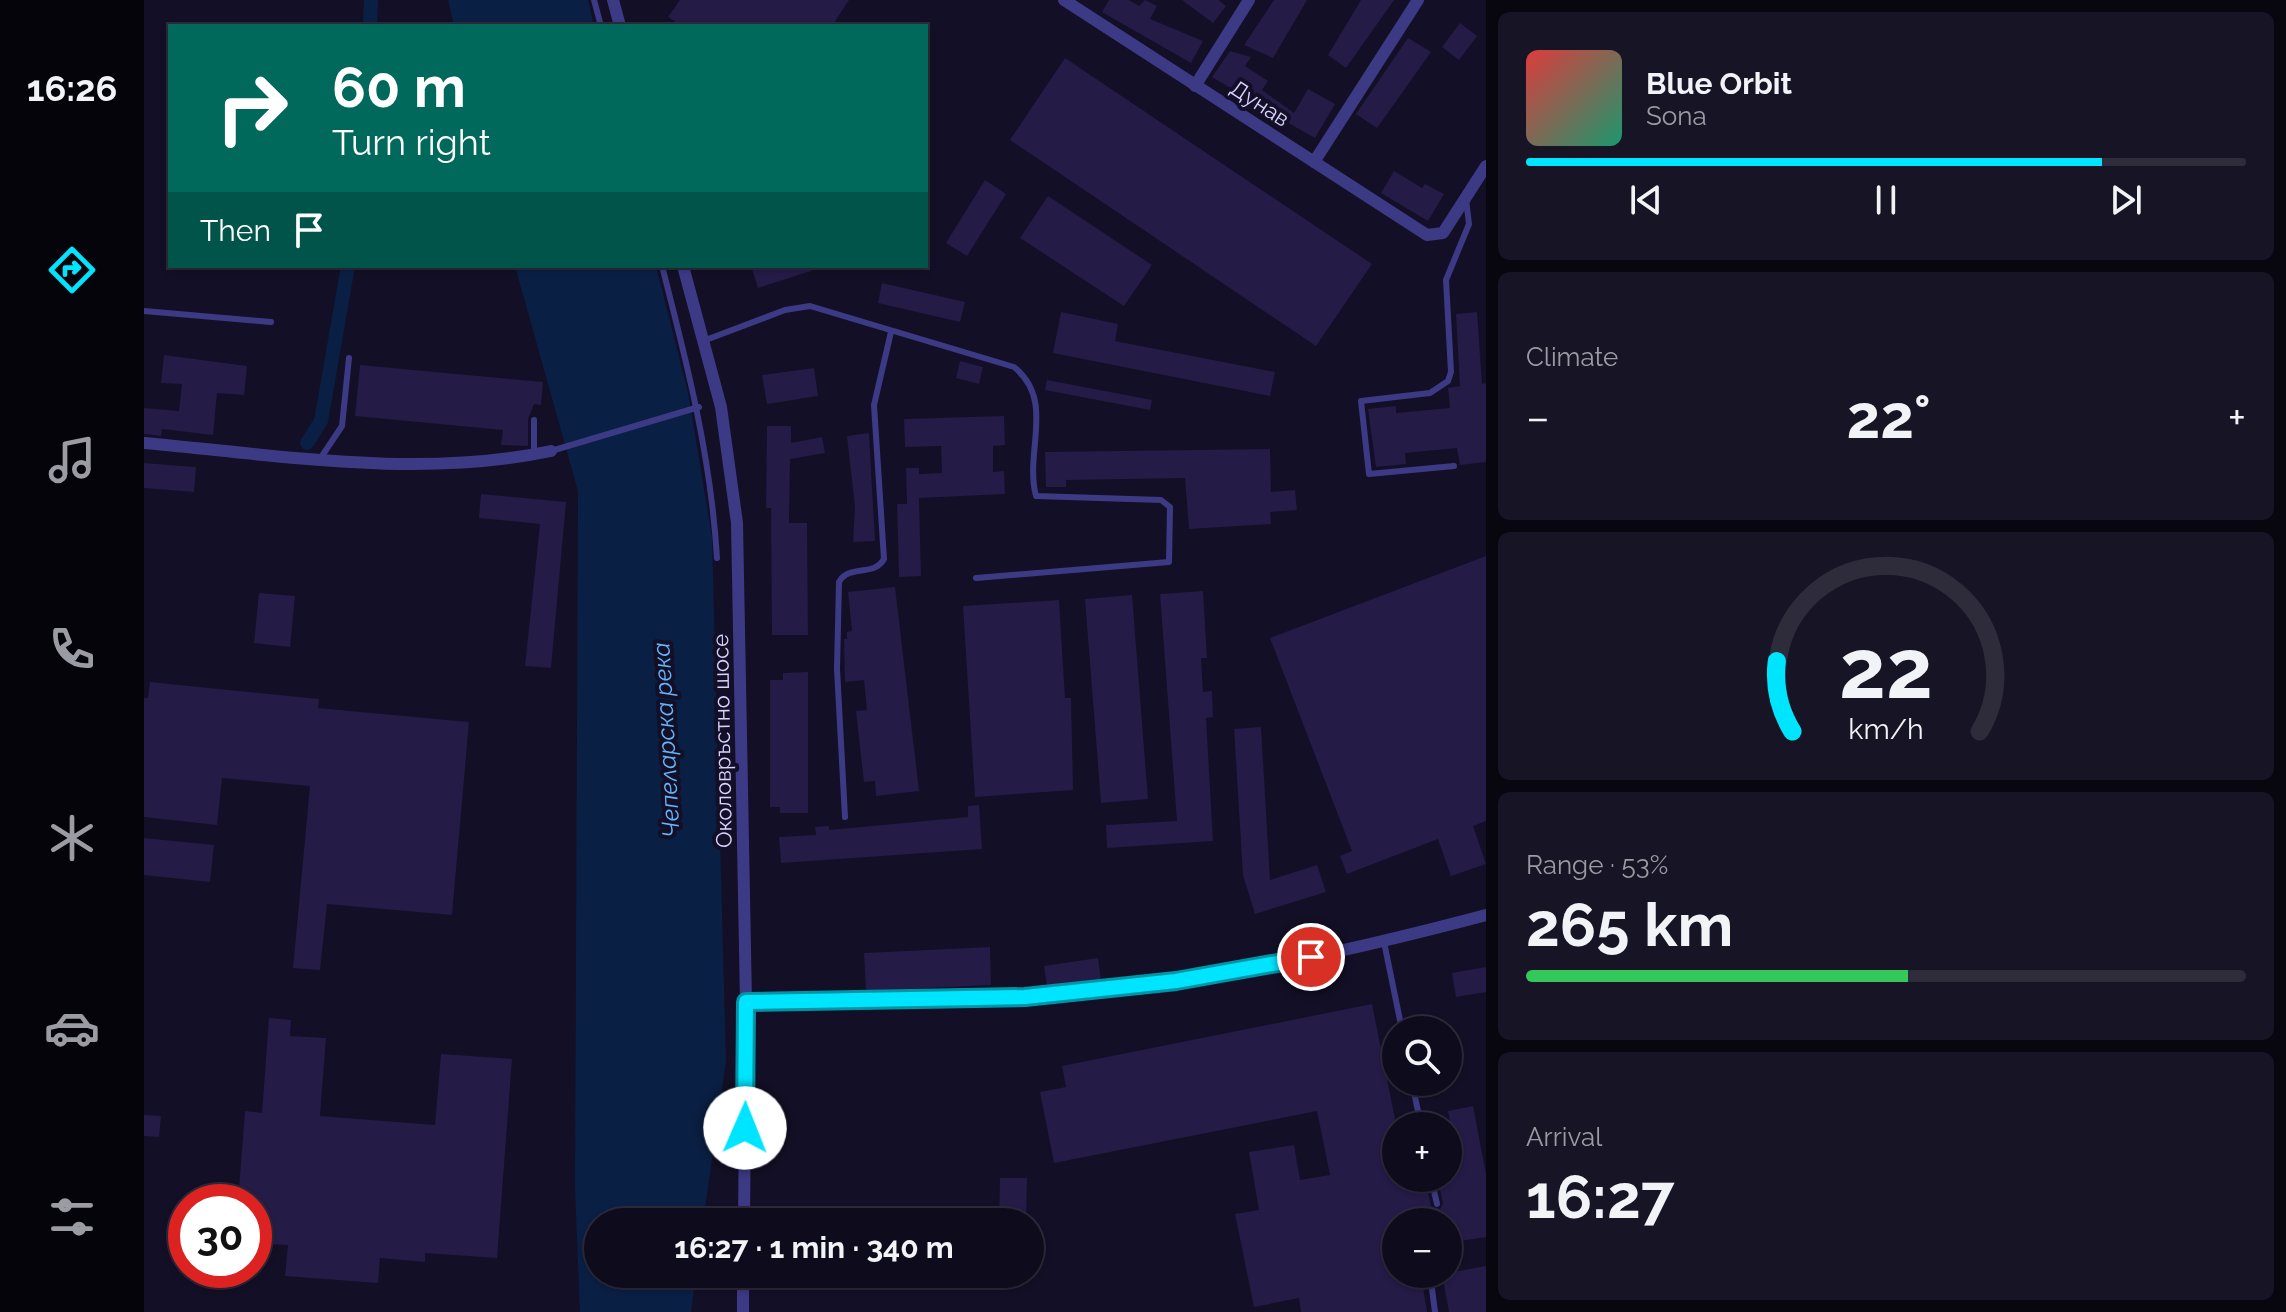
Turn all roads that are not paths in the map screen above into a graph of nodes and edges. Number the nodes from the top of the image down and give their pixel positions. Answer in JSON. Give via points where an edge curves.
{"nodes":[{"id":1,"x":594,"y":0,"type":"edge"},
{"id":2,"x":613,"y":0,"type":"edge"},
{"id":3,"x":1064,"y":0,"type":"edge"},
{"id":4,"x":1249,"y":0,"type":"edge"},
{"id":5,"x":1418,"y":0,"type":"edge"},
{"id":6,"x":600,"y":24,"type":"edge"},
{"id":7,"x":619,"y":24,"type":"edge"},
{"id":8,"x":1195,"y":86,"type":"junction"},
{"id":9,"x":1314,"y":162,"type":"junction"},
{"id":10,"x":1486,"y":166,"type":"edge"},
{"id":11,"x":1466,"y":197,"type":"junction"},
{"id":12,"x":663,"y":268,"type":"edge"},
{"id":13,"x":684,"y":268,"type":"edge"},
{"id":14,"x":144,"y":311,"type":"edge"},
{"id":15,"x":271,"y":322,"type":"dead end"},
{"id":16,"x":891,"y":332,"type":"junction"},
{"id":17,"x":703,"y":341,"type":"junction"},
{"id":18,"x":349,"y":358,"type":"dead end"},
{"id":19,"x":699,"y":407,"type":"junction"},
{"id":20,"x":534,"y":420,"type":"dead end"},
{"id":21,"x":144,"y":443,"type":"edge"},
{"id":22,"x":551,"y":451,"type":"joint"},
{"id":23,"x":534,"y":455,"type":"junction"},
{"id":24,"x":320,"y":459,"type":"junction"},
{"id":25,"x":1454,"y":466,"type":"dead end"},
{"id":26,"x":717,"y":558,"type":"dead end"},
{"id":27,"x":976,"y":578,"type":"dead end"},
{"id":28,"x":845,"y":817,"type":"dead end"},
{"id":29,"x":1486,"y":915,"type":"edge"},
{"id":30,"x":1384,"y":942,"type":"junction"},
{"id":31,"x":746,"y":1002,"type":"junction"},
{"id":32,"x":1399,"y":1016,"type":"edge"},
{"id":33,"x":1434,"y":1192,"type":"edge"},
{"id":34,"x":1437,"y":1204,"type":"dead end"},
{"id":35,"x":744,"y":1208,"type":"edge"},
{"id":36,"x":743,"y":1288,"type":"edge"},
{"id":37,"x":1432,"y":1289,"type":"dead end"},
{"id":38,"x":743,"y":1312,"type":"edge"},
{"id":39,"x":1435,"y":1312,"type":"edge"}],
"edges":[{"from":1,"to":6,"type":"lane"},
{"from":2,"to":7,"type":"street"},
{"from":3,"to":8,"type":"street","name":"Дунав"},
{"from":4,"to":8,"type":"street"},
{"from":5,"to":9,"type":"street"},
{"from":8,"to":9,"type":"street","name":"Дунав"},
{"from":9,"to":11,"type":"street","name":"Дунав","via":[[1435,237]]},
{"from":10,"to":11,"type":"street"},
{"from":11,"to":25,"type":"lane","via":[[1469,224],[1446,280],[1448,381],[1430,393],[1361,401],[1369,474]]},
{"from":12,"to":19,"type":"lane"},
{"from":13,"to":17,"type":"street","name":"Околовръстно шосе"},
{"from":14,"to":15,"type":"lane"},
{"from":16,"to":17,"type":"lane","via":[[810,306]]},
{"from":16,"to":27,"type":"lane","via":[[1014,367],[1029,379],[1036,396],[1036,496],[1161,500],[1170,507],[1169,562]]},
{"from":16,"to":28,"type":"lane","via":[[874,405],[884,559],[876,568],[847,573],[839,582],[837,669]]},
{"from":17,"to":31,"type":"street","name":"Околовръстно шосе","via":[[721,407],[737,523]]},
{"from":18,"to":24,"type":"lane","via":[[342,426]]},
{"from":19,"to":22,"type":"lane"},
{"from":19,"to":26,"type":"lane"},
{"from":20,"to":23,"type":"lane"},
{"from":21,"to":24,"type":"street"},
{"from":22,"to":23,"type":"street"},
{"from":23,"to":24,"type":"street","via":[[437,466]]},
{"from":29,"to":30,"type":"street"},
{"from":30,"to":31,"type":"street","via":[[1116,989],[1025,997]]},
{"from":30,"to":32,"type":"lane"},
{"from":31,"to":35,"type":"street","name":"Околовръстно шосе"},
{"from":33,"to":34,"type":"lane"},
{"from":36,"to":38,"type":"street"},
{"from":37,"to":39,"type":"lane"}]}
